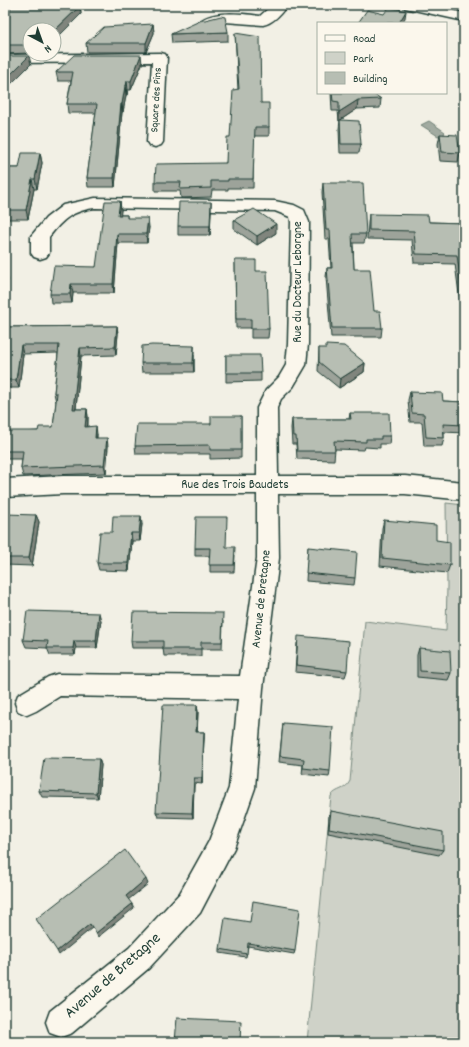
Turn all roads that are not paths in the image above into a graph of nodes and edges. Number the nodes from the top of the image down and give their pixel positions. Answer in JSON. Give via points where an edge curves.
{"nodes":[{"id":1,"x":280,"y":5,"type":"edge"},
{"id":2,"x":410,"y":5,"type":"edge"},
{"id":3,"x":464,"y":17,"type":"edge"},
{"id":4,"x":205,"y":24,"type":"edge"},
{"id":5,"x":5,"y":59,"type":"edge"},
{"id":6,"x":155,"y":142,"type":"dead end"},
{"id":7,"x":40,"y":253,"type":"dead end"},
{"id":8,"x":266,"y":485,"type":"junction"},
{"id":9,"x":5,"y":488,"type":"edge"},
{"id":10,"x":464,"y":491,"type":"edge"},
{"id":11,"x":251,"y":688,"type":"junction"},
{"id":12,"x":27,"y":703,"type":"dead end"},
{"id":13,"x":61,"y":1022,"type":"dead end"}],
"edges":[{"from":1,"to":4,"type":"street","via":[[263,21],[245,18],[211,20]]},
{"from":2,"to":3,"type":"street"},
{"from":5,"to":6,"type":"street","name":"Square des Pins","via":[[160,57]]},
{"from":7,"to":8,"type":"street","name":"Rue du Docteur Leborgne","via":[[40,236],[58,216],[80,204],[260,205],[288,209],[298,214],[300,222],[297,358],[286,382],[273,395],[267,408]]},
{"from":8,"to":9,"type":"street","name":"Rue des Trois Baudets","via":[[63,485]]},
{"from":8,"to":10,"type":"street","name":"Rue des Trois Baudets","via":[[405,485]]},
{"from":8,"to":11,"type":"street","name":"Avenue de Bretagne","via":[[268,558]]},
{"from":11,"to":12,"type":"street","via":[[57,685]]},
{"from":11,"to":13,"type":"street","name":"Avenue de Bretagne","via":[[242,788],[220,848],[190,903],[139,958]]}]}
